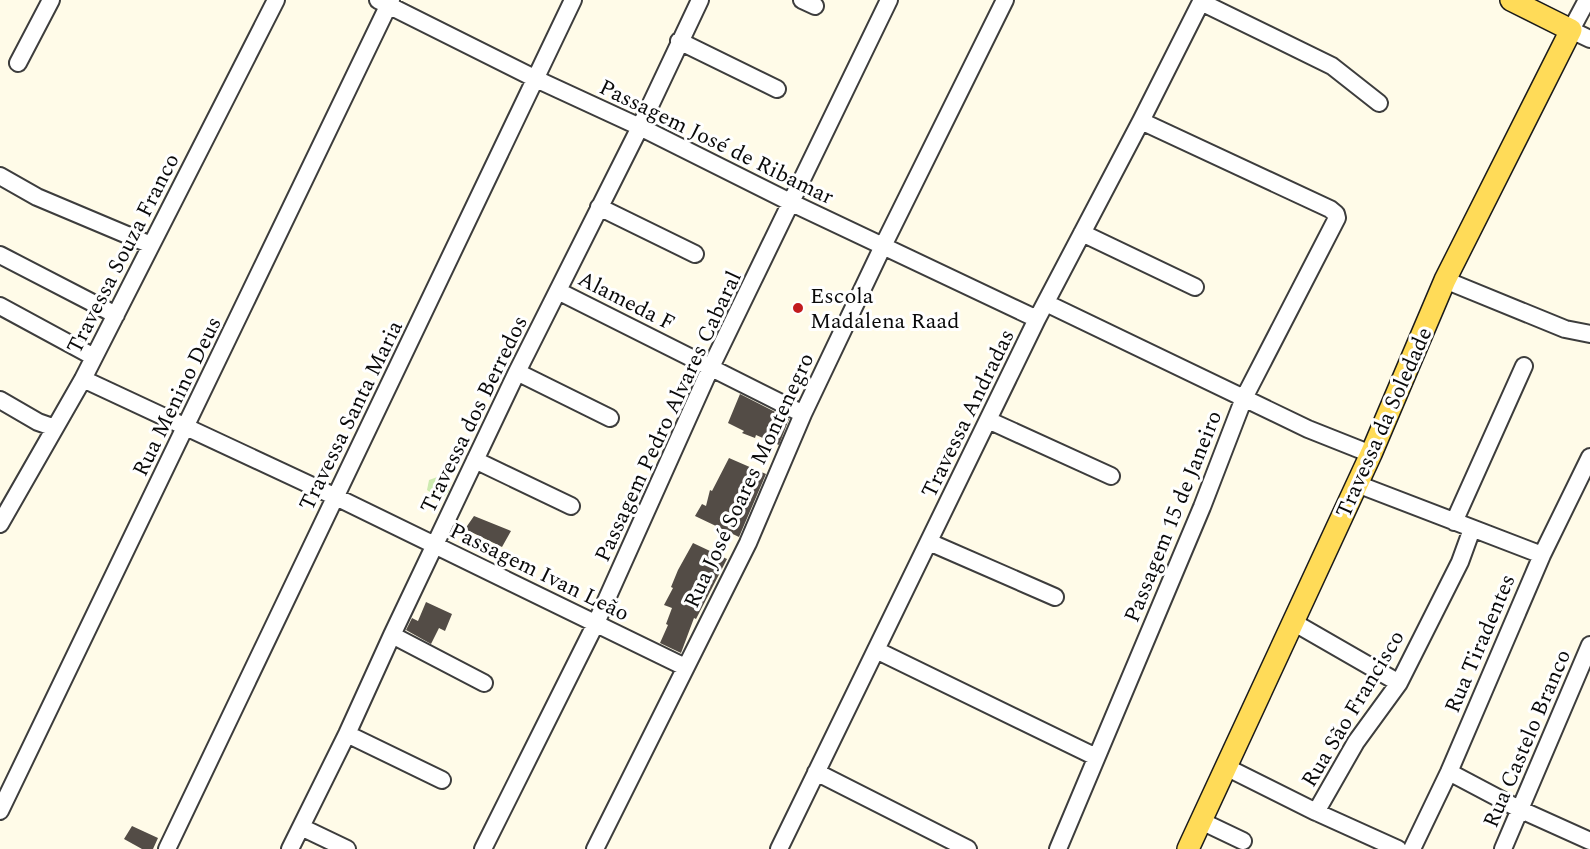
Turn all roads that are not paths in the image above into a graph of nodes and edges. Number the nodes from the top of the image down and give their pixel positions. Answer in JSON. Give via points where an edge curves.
{"nodes":[{"id":1,"x":51,"y":0,"type":"edge"},
{"id":2,"x":276,"y":0,"type":"edge"},
{"id":3,"x":573,"y":0,"type":"edge"},
{"id":4,"x":700,"y":0,"type":"edge"},
{"id":5,"x":889,"y":0,"type":"edge"},
{"id":6,"x":1005,"y":0,"type":"edge"},
{"id":7,"x":1510,"y":0,"type":"edge"},
{"id":8,"x":1587,"y":0,"type":"edge"},
{"id":9,"x":1202,"y":1,"type":"edge"},
{"id":10,"x":386,"y":2,"type":"edge"},
{"id":11,"x":1581,"y":34,"type":"edge"},
{"id":12,"x":679,"y":41,"type":"junction"},
{"id":13,"x":18,"y":63,"type":"dead end"},
{"id":14,"x":536,"y":79,"type":"junction"},
{"id":15,"x":777,"y":89,"type":"dead end"},
{"id":16,"x":1379,"y":103,"type":"dead end"},
{"id":17,"x":1141,"y":121,"type":"junction"},
{"id":18,"x":640,"y":127,"type":"junction"},
{"id":19,"x":0,"y":176,"type":"edge"},
{"id":20,"x":792,"y":203,"type":"junction"},
{"id":21,"x":599,"y":207,"type":"junction"},
{"id":22,"x":1082,"y":233,"type":"junction"},
{"id":23,"x":151,"y":245,"type":"junction"},
{"id":24,"x":883,"y":246,"type":"junction"},
{"id":25,"x":695,"y":254,"type":"dead end"},
{"id":26,"x":0,"y":255,"type":"edge"},
{"id":27,"x":1445,"y":280,"type":"junction"},
{"id":28,"x":1195,"y":287,"type":"dead end"},
{"id":29,"x":558,"y":291,"type":"junction"},
{"id":30,"x":1046,"y":303,"type":"junction"},
{"id":31,"x":0,"y":306,"type":"edge"},
{"id":32,"x":116,"y":315,"type":"junction"},
{"id":33,"x":1037,"y":319,"type":"junction"},
{"id":34,"x":1590,"y":333,"type":"edge"},
{"id":35,"x":94,"y":357,"type":"junction"},
{"id":36,"x":1524,"y":366,"type":"dead end"},
{"id":37,"x":711,"y":369,"type":"junction"},
{"id":38,"x":517,"y":372,"type":"junction"},
{"id":39,"x":83,"y":379,"type":"junction"},
{"id":40,"x":1244,"y":398,"type":"junction"},
{"id":41,"x":0,"y":400,"type":"edge"},
{"id":42,"x":803,"y":414,"type":"junction"},
{"id":43,"x":610,"y":418,"type":"dead end"},
{"id":44,"x":988,"y":420,"type":"junction"},
{"id":45,"x":186,"y":427,"type":"junction"},
{"id":46,"x":55,"y":428,"type":"junction"},
{"id":47,"x":1371,"y":454,"type":"junction"},
{"id":48,"x":1590,"y":457,"type":"edge"},
{"id":49,"x":475,"y":460,"type":"junction"},
{"id":50,"x":1111,"y":476,"type":"dead end"},
{"id":51,"x":1357,"y":484,"type":"junction"},
{"id":52,"x":336,"y":497,"type":"junction"},
{"id":53,"x":571,"y":506,"type":"dead end"},
{"id":54,"x":1454,"y":522,"type":"junction"},
{"id":55,"x":0,"y":524,"type":"edge"},
{"id":56,"x":1472,"y":529,"type":"junction"},
{"id":57,"x":929,"y":542,"type":"junction"},
{"id":58,"x":435,"y":545,"type":"junction"},
{"id":59,"x":1542,"y":555,"type":"junction"},
{"id":60,"x":1055,"y":597,"type":"dead end"},
{"id":61,"x":1293,"y":622,"type":"junction"},
{"id":62,"x":596,"y":623,"type":"junction"},
{"id":63,"x":392,"y":635,"type":"junction"},
{"id":64,"x":1590,"y":645,"type":"edge"},
{"id":65,"x":876,"y":650,"type":"junction"},
{"id":66,"x":685,"y":667,"type":"junction"},
{"id":67,"x":484,"y":683,"type":"dead end"},
{"id":68,"x":1399,"y":683,"type":"junction"},
{"id":69,"x":347,"y":734,"type":"junction"},
{"id":70,"x":1095,"y":757,"type":"junction"},
{"id":71,"x":1226,"y":767,"type":"junction"},
{"id":72,"x":816,"y":772,"type":"junction"},
{"id":73,"x":1449,"y":772,"type":"junction"},
{"id":74,"x":441,"y":780,"type":"dead end"},
{"id":75,"x":1519,"y":809,"type":"junction"},
{"id":76,"x":0,"y":811,"type":"edge"},
{"id":77,"x":1316,"y":812,"type":"junction"},
{"id":78,"x":1201,"y":821,"type":"junction"},
{"id":79,"x":301,"y":826,"type":"junction"},
{"id":80,"x":1243,"y":841,"type":"dead end"},
{"id":81,"x":1590,"y":841,"type":"edge"},
{"id":82,"x":167,"y":849,"type":"edge"},
{"id":83,"x":290,"y":849,"type":"edge"},
{"id":84,"x":347,"y":849,"type":"edge"},
{"id":85,"x":483,"y":849,"type":"edge"},
{"id":86,"x":595,"y":849,"type":"edge"},
{"id":87,"x":779,"y":849,"type":"edge"},
{"id":88,"x":968,"y":849,"type":"edge"},
{"id":89,"x":1058,"y":849,"type":"edge"},
{"id":90,"x":1188,"y":849,"type":"edge"},
{"id":91,"x":1398,"y":849,"type":"edge"},
{"id":92,"x":1412,"y":849,"type":"edge"},
{"id":93,"x":1503,"y":849,"type":"edge"}],
"edges":[{"from":1,"to":13,"type":"street"},
{"from":2,"to":23,"type":"street","name":"Travessa Souza Franco"},
{"from":3,"to":14,"type":"street","name":"Travessa Santa Maria"},
{"from":4,"to":12,"type":"street","name":"Travessa dos Berredos"},
{"from":5,"to":20,"type":"street","name":"Passagem Pedro Alvares Cabaral"},
{"from":6,"to":24,"type":"street","name":"Rua José Soares Montenegro"},
{"from":7,"to":11,"type":"main road"},
{"from":8,"to":11,"type":"street","name":"Travessa da Soledade"},
{"from":9,"to":16,"type":"street","via":[[1332,66]]},
{"from":9,"to":17,"type":"street","name":"Travessa Andradas"},
{"from":10,"to":14,"type":"street","name":"Passagem José de Ribamar"},
{"from":10,"to":45,"type":"street","name":"Rua Menino Deus"},
{"from":11,"to":27,"type":"main road","name":"Travessa da Soledade"},
{"from":12,"to":15,"type":"street"},
{"from":12,"to":18,"type":"street","name":"Travessa dos Berredos"},
{"from":14,"to":18,"type":"street","name":"Passagem José de Ribamar"},
{"from":14,"to":52,"type":"street","name":"Travessa Santa Maria"},
{"from":17,"to":22,"type":"street","name":"Travessa Andradas"},
{"from":17,"to":40,"type":"street","name":"Passagem 15 de Janeiro","via":[[1336,214],[1333,228]]},
{"from":18,"to":20,"type":"street","name":"Passagem José de Ribamar"},
{"from":18,"to":21,"type":"street","name":"Travessa dos Berredos"},
{"from":19,"to":23,"type":"street","via":[[38,197]]},
{"from":20,"to":24,"type":"street","name":"Passagem José de Ribamar"},
{"from":20,"to":37,"type":"street","name":"Passagem Pedro Alvares Cabaral"},
{"from":21,"to":25,"type":"street"},
{"from":21,"to":29,"type":"street","name":"Travessa dos Berredos"},
{"from":22,"to":28,"type":"street"},
{"from":22,"to":30,"type":"street","name":"Travessa Andradas"},
{"from":23,"to":32,"type":"street","name":"Travessa Souza Franco"},
{"from":24,"to":33,"type":"street","name":"Passagem José de Ribamar"},
{"from":24,"to":42,"type":"street","name":"Rua José Soares Montenegro"},
{"from":26,"to":32,"type":"street"},
{"from":27,"to":34,"type":"street","via":[[1564,329]]},
{"from":27,"to":47,"type":"main road","name":"Travessa da Soledade"},
{"from":29,"to":37,"type":"street","name":"Alameda F"},
{"from":29,"to":38,"type":"street","name":"Travessa dos Berredos"},
{"from":30,"to":33,"type":"street","name":"Travessa Andradas"},
{"from":30,"to":40,"type":"street"},
{"from":31,"to":35,"type":"street"},
{"from":32,"to":35,"type":"street","name":"Travessa Souza Franco"},
{"from":33,"to":44,"type":"street","name":"Travessa Andradas"},
{"from":35,"to":39,"type":"street","name":"Travessa Souza Franco"},
{"from":36,"to":54,"type":"street"},
{"from":37,"to":42,"type":"street","name":"Alameda F"},
{"from":37,"to":62,"type":"street","name":"Passagem Pedro Alvares Cabaral"},
{"from":38,"to":43,"type":"street"},
{"from":38,"to":49,"type":"street","name":"Travessa dos Berredos"},
{"from":39,"to":45,"type":"street","name":"Passagem Ivan Leão"},
{"from":39,"to":46,"type":"street","name":"Travessa Souza Franco"},
{"from":40,"to":47,"type":"street"},
{"from":40,"to":70,"type":"street","name":"Passagem 15 de Janeiro"},
{"from":41,"to":46,"type":"street"},
{"from":42,"to":66,"type":"street","name":"Rua José Soares Montenegro","via":[[748,543]]},
{"from":44,"to":50,"type":"street"},
{"from":44,"to":57,"type":"street","name":"Travessa Andradas"},
{"from":45,"to":52,"type":"street","name":"Passagem Ivan Leão"},
{"from":45,"to":76,"type":"street","name":"Rua Menino Deus"},
{"from":46,"to":55,"type":"street","name":"Travessa Souza Franco"},
{"from":47,"to":51,"type":"main road","name":"Travessa da Soledade"},
{"from":48,"to":59,"type":"street","name":"Rua Tiradentes"},
{"from":49,"to":53,"type":"street"},
{"from":49,"to":58,"type":"street","name":"Travessa dos Berredos"},
{"from":51,"to":54,"type":"street"},
{"from":51,"to":61,"type":"main road","name":"Travessa da Soledade"},
{"from":52,"to":58,"type":"street","name":"Passagem Ivan Leão"},
{"from":52,"to":82,"type":"street","name":"Travessa Santa Maria"},
{"from":54,"to":56,"type":"street"},
{"from":56,"to":59,"type":"street"},
{"from":56,"to":68,"type":"street","name":"Rua São Francisco","via":[[1460,562]]},
{"from":57,"to":60,"type":"street"},
{"from":57,"to":65,"type":"street","name":"Travessa Andradas"},
{"from":58,"to":62,"type":"street","name":"Passagem Ivan Leão"},
{"from":58,"to":63,"type":"street","name":"Travessa dos Berredos"},
{"from":59,"to":73,"type":"street","name":"Rua Tiradentes"},
{"from":61,"to":68,"type":"street"},
{"from":61,"to":71,"type":"main road","name":"Travessa da Soledade"},
{"from":62,"to":66,"type":"street","name":"Passagem Ivan Leão"},
{"from":62,"to":85,"type":"street","name":"Passagem Pedro Alvares Cabaral"},
{"from":63,"to":67,"type":"street"},
{"from":63,"to":69,"type":"street","name":"Travessa dos Berredos"},
{"from":64,"to":75,"type":"street","name":"Rua Castelo Branco"},
{"from":65,"to":70,"type":"street"},
{"from":65,"to":72,"type":"street","name":"Travessa Andradas"},
{"from":66,"to":86,"type":"street","name":"Rua José Soares Montenegro"},
{"from":68,"to":77,"type":"street","name":"Rua São Francisco","via":[[1356,742]]},
{"from":69,"to":74,"type":"street"},
{"from":69,"to":79,"type":"street","name":"Travessa dos Berredos"},
{"from":70,"to":89,"type":"street","name":"Passagem 15 de Janeiro"},
{"from":71,"to":77,"type":"street"},
{"from":71,"to":78,"type":"main road","name":"Travessa da Soledade"},
{"from":72,"to":87,"type":"street","name":"Travessa Andradas"},
{"from":72,"to":88,"type":"street"},
{"from":73,"to":75,"type":"street"},
{"from":73,"to":92,"type":"street","name":"Rua Tiradentes"},
{"from":75,"to":81,"type":"street"},
{"from":75,"to":93,"type":"street","name":"Rua Castelo Branco"},
{"from":77,"to":91,"type":"street"},
{"from":78,"to":80,"type":"street"},
{"from":78,"to":90,"type":"main road","name":"Travessa da Soledade"},
{"from":79,"to":83,"type":"street","name":"Travessa dos Berredos"},
{"from":79,"to":84,"type":"street"}]}
